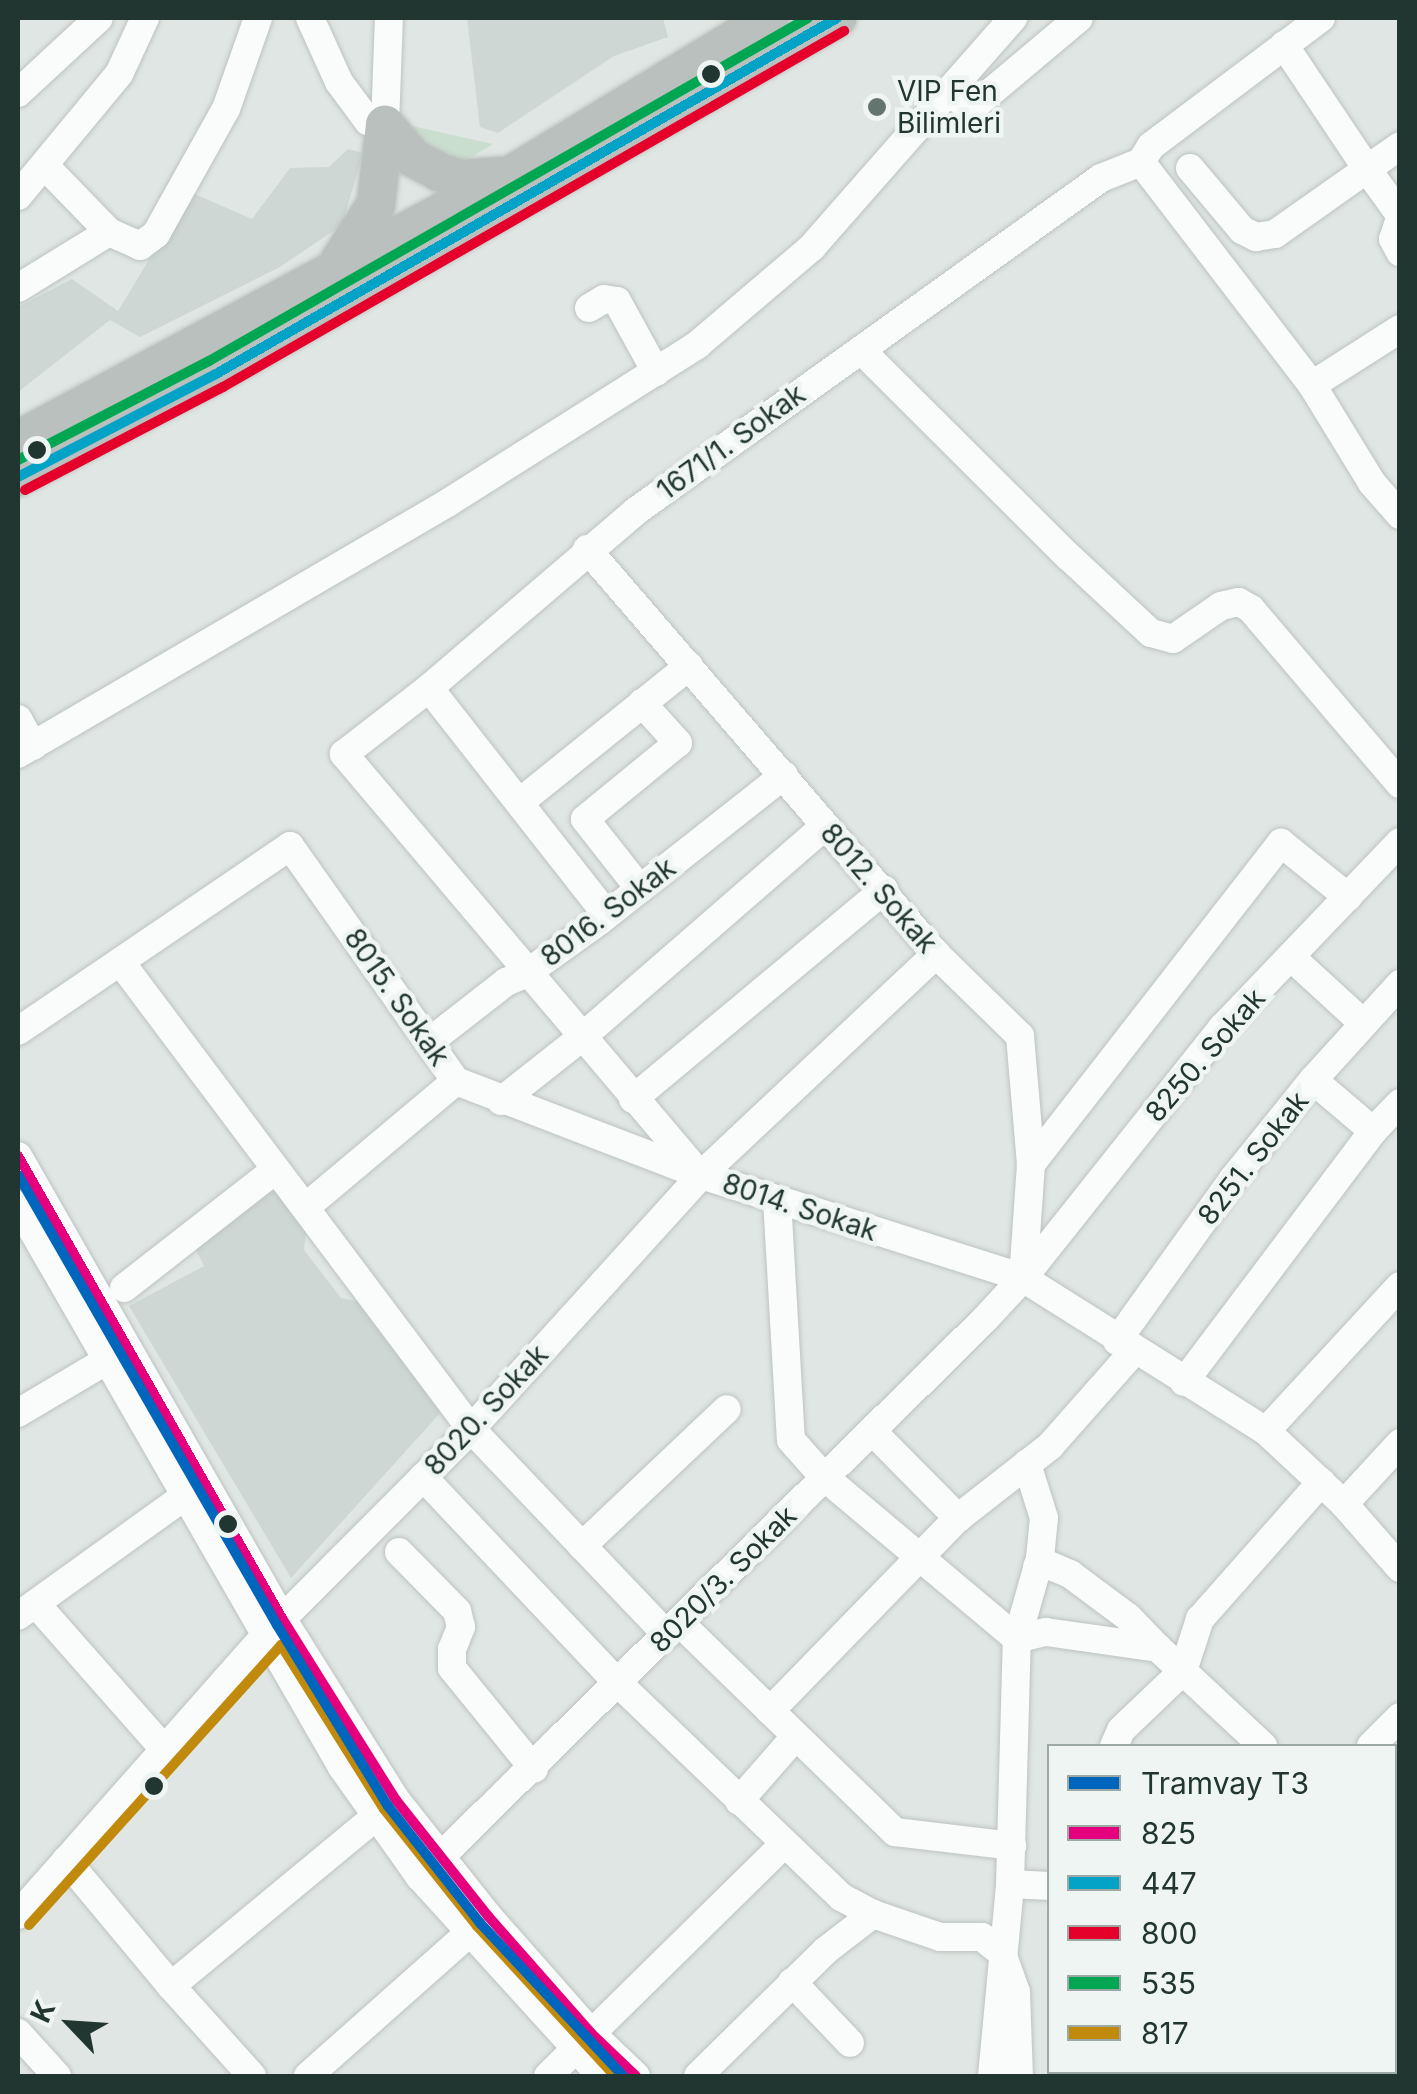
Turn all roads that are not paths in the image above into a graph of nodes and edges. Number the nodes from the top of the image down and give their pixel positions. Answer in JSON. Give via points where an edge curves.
{"nodes":[{"id":1,"x":99,"y":18,"type":"edge"},
{"id":2,"x":144,"y":18,"type":"edge"},
{"id":3,"x":258,"y":18,"type":"edge"},
{"id":4,"x":310,"y":18,"type":"edge"},
{"id":5,"x":388,"y":18,"type":"edge"},
{"id":6,"x":768,"y":18,"type":"edge"},
{"id":7,"x":837,"y":18,"type":"edge"},
{"id":8,"x":1013,"y":18,"type":"edge"},
{"id":9,"x":1080,"y":18,"type":"edge"},
{"id":10,"x":1320,"y":18,"type":"edge"},
{"id":11,"x":1284,"y":46,"type":"junction"},
{"id":12,"x":18,"y":93,"type":"edge"},
{"id":13,"x":948,"y":94,"type":"junction"},
{"id":14,"x":385,"y":125,"type":"junction"},
{"id":15,"x":1400,"y":146,"type":"edge"},
{"id":16,"x":1140,"y":162,"type":"junction"},
{"id":17,"x":45,"y":166,"type":"junction"},
{"id":18,"x":1190,"y":168,"type":"dead end"},
{"id":19,"x":1367,"y":169,"type":"junction"},
{"id":20,"x":511,"y":175,"type":"junction"},
{"id":21,"x":18,"y":196,"type":"edge"},
{"id":22,"x":1400,"y":217,"type":"edge"},
{"id":23,"x":110,"y":232,"type":"junction"},
{"id":24,"x":390,"y":236,"type":"junction"},
{"id":25,"x":1400,"y":252,"type":"edge"},
{"id":26,"x":18,"y":288,"type":"edge"},
{"id":27,"x":589,"y":308,"type":"dead end"},
{"id":28,"x":1394,"y":342,"type":"edge"},
{"id":29,"x":861,"y":350,"type":"junction"},
{"id":30,"x":656,"y":372,"type":"junction"},
{"id":31,"x":1312,"y":385,"type":"junction"},
{"id":32,"x":18,"y":440,"type":"edge"},
{"id":33,"x":18,"y":477,"type":"edge"},
{"id":34,"x":1400,"y":515,"type":"edge"},
{"id":35,"x":587,"y":549,"type":"junction"},
{"id":36,"x":690,"y":666,"type":"junction"},
{"id":37,"x":429,"y":688,"type":"junction"},
{"id":38,"x":642,"y":703,"type":"junction"},
{"id":39,"x":18,"y":718,"type":"edge"},
{"id":40,"x":25,"y":750,"type":"edge"},
{"id":41,"x":344,"y":754,"type":"joint"},
{"id":42,"x":784,"y":775,"type":"junction"},
{"id":43,"x":1400,"y":784,"type":"edge"},
{"id":44,"x":520,"y":802,"type":"junction"},
{"id":45,"x":826,"y":826,"type":"junction"},
{"id":46,"x":1400,"y":842,"type":"edge"},
{"id":47,"x":640,"y":889,"type":"junction"},
{"id":48,"x":884,"y":890,"type":"junction"},
{"id":49,"x":1348,"y":898,"type":"junction"},
{"id":50,"x":607,"y":914,"type":"junction"},
{"id":51,"x":936,"y":954,"type":"junction"},
{"id":52,"x":1292,"y":958,"type":"junction"},
{"id":53,"x":122,"y":964,"type":"junction"},
{"id":54,"x":527,"y":973,"type":"junction"},
{"id":55,"x":1400,"y":984,"type":"edge"},
{"id":56,"x":1363,"y":1022,"type":"junction"},
{"id":57,"x":18,"y":1031,"type":"edge"},
{"id":58,"x":582,"y":1037,"type":"junction"},
{"id":59,"x":429,"y":1042,"type":"junction"},
{"id":60,"x":1313,"y":1080,"type":"junction"},
{"id":61,"x":456,"y":1081,"type":"junction"},
{"id":62,"x":633,"y":1099,"type":"junction"},
{"id":63,"x":501,"y":1101,"type":"junction"},
{"id":64,"x":1400,"y":1104,"type":"edge"},
{"id":65,"x":1373,"y":1131,"type":"junction"},
{"id":66,"x":18,"y":1159,"type":"edge"},
{"id":67,"x":1031,"y":1164,"type":"junction"},
{"id":68,"x":275,"y":1170,"type":"junction"},
{"id":69,"x":700,"y":1175,"type":"junction"},
{"id":70,"x":777,"y":1199,"type":"junction"},
{"id":71,"x":18,"y":1205,"type":"edge"},
{"id":72,"x":307,"y":1206,"type":"junction"},
{"id":73,"x":1023,"y":1278,"type":"junction"},
{"id":74,"x":1400,"y":1286,"type":"edge"},
{"id":75,"x":124,"y":1288,"type":"dead end"},
{"id":76,"x":1125,"y":1346,"type":"junction"},
{"id":77,"x":119,"y":1352,"type":"junction"},
{"id":78,"x":1184,"y":1382,"type":"junction"},
{"id":79,"x":728,"y":1409,"type":"dead end"},
{"id":80,"x":18,"y":1413,"type":"edge"},
{"id":81,"x":471,"y":1430,"type":"junction"},
{"id":82,"x":1266,"y":1431,"type":"junction"},
{"id":83,"x":874,"y":1433,"type":"junction"},
{"id":84,"x":1400,"y":1443,"type":"edge"},
{"id":85,"x":1027,"y":1464,"type":"junction"},
{"id":86,"x":823,"y":1476,"type":"junction"},
{"id":87,"x":424,"y":1477,"type":"junction"},
{"id":88,"x":1321,"y":1482,"type":"junction"},
{"id":89,"x":196,"y":1488,"type":"junction"},
{"id":90,"x":1344,"y":1504,"type":"junction"},
{"id":91,"x":958,"y":1518,"type":"junction"},
{"id":92,"x":582,"y":1546,"type":"junction"},
{"id":93,"x":399,"y":1552,"type":"dead end"},
{"id":94,"x":920,"y":1554,"type":"junction"},
{"id":95,"x":1037,"y":1567,"type":"junction"},
{"id":96,"x":1400,"y":1568,"type":"edge"},
{"id":97,"x":23,"y":1613,"type":"edge"},
{"id":98,"x":274,"y":1628,"type":"junction"},
{"id":99,"x":674,"y":1629,"type":"junction"},
{"id":100,"x":1017,"y":1640,"type":"junction"},
{"id":101,"x":1158,"y":1648,"type":"junction"},
{"id":102,"x":1183,"y":1670,"type":"junction"},
{"id":103,"x":618,"y":1683,"type":"junction"},
{"id":104,"x":770,"y":1711,"type":"junction"},
{"id":105,"x":1400,"y":1717,"type":"edge"},
{"id":106,"x":796,"y":1736,"type":"junction"},
{"id":107,"x":1115,"y":1744,"type":"edge"},
{"id":108,"x":1261,"y":1744,"type":"edge"},
{"id":109,"x":1373,"y":1744,"type":"edge"},
{"id":110,"x":164,"y":1749,"type":"junction"},
{"id":111,"x":534,"y":1769,"type":"junction"},
{"id":112,"x":740,"y":1802,"type":"junction"},
{"id":113,"x":385,"y":1808,"type":"junction"},
{"id":114,"x":784,"y":1844,"type":"junction"},
{"id":115,"x":1012,"y":1846,"type":"junction"},
{"id":116,"x":66,"y":1860,"type":"junction"},
{"id":117,"x":431,"y":1868,"type":"junction"},
{"id":118,"x":1010,"y":1884,"type":"junction"},
{"id":119,"x":1047,"y":1886,"type":"edge"},
{"id":120,"x":18,"y":1914,"type":"edge"},
{"id":121,"x":873,"y":1914,"type":"junction"},
{"id":122,"x":478,"y":1925,"type":"junction"},
{"id":123,"x":1002,"y":1954,"type":"junction"},
{"id":124,"x":792,"y":1982,"type":"junction"},
{"id":125,"x":171,"y":1986,"type":"junction"},
{"id":126,"x":18,"y":2033,"type":"edge"},
{"id":127,"x":583,"y":2042,"type":"junction"},
{"id":128,"x":850,"y":2043,"type":"dead end"},
{"id":129,"x":57,"y":2076,"type":"edge"},
{"id":130,"x":252,"y":2076,"type":"edge"},
{"id":131,"x":308,"y":2076,"type":"edge"},
{"id":132,"x":548,"y":2076,"type":"edge"},
{"id":133,"x":601,"y":2076,"type":"edge"},
{"id":134,"x":636,"y":2076,"type":"edge"},
{"id":135,"x":698,"y":2076,"type":"edge"},
{"id":136,"x":992,"y":2076,"type":"edge"},
{"id":137,"x":1019,"y":2076,"type":"edge"}],
"edges":[{"from":1,"to":12,"type":"street"},
{"from":2,"to":17,"type":"street","via":[[119,74]]},
{"from":3,"to":23,"type":"street","via":[[226,109],[156,234],[140,246]]},
{"from":4,"to":14,"type":"street","via":[[339,82],[368,121]]},
{"from":5,"to":14,"type":"street"},
{"from":6,"to":20,"type":"highway"},
{"from":7,"to":24,"type":"highway"},
{"from":8,"to":13,"type":"street"},
{"from":9,"to":13,"type":"street","via":[[973,107]]},
{"from":10,"to":11,"type":"street"},
{"from":11,"to":16,"type":"street","via":[[1150,146]]},
{"from":11,"to":19,"type":"street"},
{"from":13,"to":30,"type":"street","via":[[812,246],[749,304]]},
{"from":14,"to":20,"type":"highway","via":[[413,158],[438,172],[460,178]]},
{"from":14,"to":24,"type":"highway"},
{"from":15,"to":19,"type":"street"},
{"from":16,"to":29,"type":"street","name":"1671/1. Sokak","via":[[1101,178]]},
{"from":16,"to":31,"type":"street"},
{"from":17,"to":21,"type":"street"},
{"from":17,"to":23,"type":"street"},
{"from":18,"to":19,"type":"street","via":[[1242,230],[1262,238]]},
{"from":19,"to":22,"type":"street"},
{"from":20,"to":24,"type":"highway"},
{"from":22,"to":25,"type":"street","via":[[1392,239]]},
{"from":23,"to":26,"type":"street"},
{"from":24,"to":32,"type":"highway"},
{"from":24,"to":33,"type":"highway","via":[[216,374]]},
{"from":27,"to":30,"type":"street","via":[[604,299],[617,301]]},
{"from":28,"to":31,"type":"street"},
{"from":29,"to":35,"type":"street","name":"1671/1. Sokak"},
{"from":29,"to":43,"type":"street","via":[[1151,633],[1173,640],[1221,606],[1239,602],[1251,609]]},
{"from":30,"to":40,"type":"street","via":[[449,502]]},
{"from":31,"to":34,"type":"street","via":[[1372,483]]},
{"from":35,"to":36,"type":"street","name":"8012. Sokak"},
{"from":35,"to":37,"type":"street","name":"1671/1. Sokak"},
{"from":36,"to":38,"type":"street"},
{"from":36,"to":42,"type":"street","name":"8012. Sokak"},
{"from":37,"to":41,"type":"street","name":"1671/1. Sokak"},
{"from":37,"to":44,"type":"street"},
{"from":38,"to":44,"type":"street"},
{"from":38,"to":47,"type":"street","via":[[678,743],[585,819]]},
{"from":39,"to":40,"type":"street"},
{"from":41,"to":54,"type":"street","name":"8014. Sokak"},
{"from":42,"to":45,"type":"street","name":"8012. Sokak"},
{"from":42,"to":47,"type":"street","name":"8016. Sokak"},
{"from":44,"to":50,"type":"street"},
{"from":45,"to":48,"type":"street","name":"8012. Sokak"},
{"from":45,"to":58,"type":"street"},
{"from":46,"to":49,"type":"street","name":"8250. Sokak"},
{"from":47,"to":50,"type":"street","name":"8016. Sokak"},
{"from":48,"to":51,"type":"street","name":"8012. Sokak"},
{"from":48,"to":62,"type":"street"},
{"from":49,"to":52,"type":"street","name":"8250. Sokak"},
{"from":49,"to":67,"type":"street","via":[[1281,843]]},
{"from":50,"to":54,"type":"street","name":"8016. Sokak"},
{"from":51,"to":67,"type":"street","name":"8012. Sokak","via":[[1020,1036]]},
{"from":51,"to":69,"type":"street","name":"8020. Sokak"},
{"from":52,"to":56,"type":"street"},
{"from":52,"to":73,"type":"street","name":"8250. Sokak","via":[[1222,1028]]},
{"from":53,"to":57,"type":"street"},
{"from":53,"to":59,"type":"street","name":"8015. Sokak","via":[[290,846]]},
{"from":53,"to":68,"type":"street"},
{"from":54,"to":58,"type":"street","name":"8014. Sokak"},
{"from":54,"to":59,"type":"street","name":"8016. Sokak"},
{"from":55,"to":56,"type":"street","name":"8251. Sokak"},
{"from":56,"to":60,"type":"street","name":"8251. Sokak"},
{"from":58,"to":62,"type":"street","name":"8014. Sokak"},
{"from":58,"to":63,"type":"street"},
{"from":59,"to":61,"type":"street","name":"8015. Sokak"},
{"from":60,"to":65,"type":"street"},
{"from":60,"to":76,"type":"street","name":"8251. Sokak","via":[[1234,1179]]},
{"from":61,"to":63,"type":"street","name":"8015. Sokak"},
{"from":61,"to":72,"type":"street"},
{"from":62,"to":69,"type":"street","name":"8014. Sokak"},
{"from":63,"to":69,"type":"street","name":"8015. Sokak"},
{"from":64,"to":65,"type":"street"},
{"from":65,"to":78,"type":"street"},
{"from":66,"to":77,"type":"street"},
{"from":67,"to":73,"type":"street","name":"8012. Sokak"},
{"from":68,"to":72,"type":"street"},
{"from":68,"to":75,"type":"street"},
{"from":69,"to":70,"type":"street","name":"8014. Sokak"},
{"from":69,"to":81,"type":"street","name":"8020. Sokak"},
{"from":70,"to":73,"type":"street","name":"8014. Sokak"},
{"from":70,"to":86,"type":"street","via":[[791,1440]]},
{"from":71,"to":77,"type":"street"},
{"from":72,"to":81,"type":"street"},
{"from":73,"to":76,"type":"street","name":"8014. Sokak"},
{"from":73,"to":83,"type":"street","name":"8020/3. Sokak"},
{"from":74,"to":82,"type":"street"},
{"from":76,"to":78,"type":"street","name":"8014. Sokak"},
{"from":76,"to":85,"type":"street","name":"8251. Sokak","via":[[1050,1446]]},
{"from":77,"to":80,"type":"street"},
{"from":77,"to":89,"type":"street"},
{"from":78,"to":82,"type":"street","name":"8014. Sokak"},
{"from":79,"to":92,"type":"street"},
{"from":81,"to":87,"type":"street","name":"8020. Sokak"},
{"from":81,"to":92,"type":"street"},
{"from":82,"to":88,"type":"street","name":"8014. Sokak"},
{"from":83,"to":86,"type":"street","name":"8020/3. Sokak"},
{"from":83,"to":91,"type":"street"},
{"from":84,"to":90,"type":"street"},
{"from":85,"to":91,"type":"street","name":"8251. Sokak"},
{"from":85,"to":95,"type":"street","via":[[1044,1518]]},
{"from":86,"to":94,"type":"street"},
{"from":86,"to":99,"type":"street","name":"8020/3. Sokak"},
{"from":87,"to":98,"type":"street","name":"8020. Sokak"},
{"from":87,"to":103,"type":"street"},
{"from":88,"to":90,"type":"street","name":"8014. Sokak"},
{"from":88,"to":102,"type":"street","via":[[1200,1619]]},
{"from":89,"to":97,"type":"street"},
{"from":89,"to":98,"type":"street"},
{"from":90,"to":96,"type":"street","name":"8014. Sokak"},
{"from":91,"to":94,"type":"street","name":"8251. Sokak"},
{"from":92,"to":99,"type":"street"},
{"from":93,"to":111,"type":"street","via":[[457,1611],[452,1668]]},
{"from":94,"to":100,"type":"street"},
{"from":94,"to":104,"type":"street","name":"8251. Sokak"},
{"from":95,"to":100,"type":"street"},
{"from":95,"to":101,"type":"street","via":[[1070,1574]]},
{"from":97,"to":110,"type":"street"},
{"from":98,"to":110,"type":"street","name":"8020. Sokak"},
{"from":98,"to":113,"type":"street"},
{"from":99,"to":103,"type":"street","name":"8020/3. Sokak"},
{"from":99,"to":104,"type":"street"},
{"from":100,"to":101,"type":"street","via":[[1046,1632]]},
{"from":100,"to":115,"type":"street"},
{"from":101,"to":102,"type":"street"},
{"from":102,"to":107,"type":"street"},
{"from":102,"to":108,"type":"street"},
{"from":103,"to":111,"type":"street","name":"8020/3. Sokak"},
{"from":103,"to":112,"type":"street"},
{"from":104,"to":106,"type":"street"},
{"from":105,"to":109,"type":"street"},
{"from":106,"to":112,"type":"street"},
{"from":106,"to":115,"type":"street","via":[[895,1832]]},
{"from":110,"to":116,"type":"street","name":"8020. Sokak"},
{"from":111,"to":117,"type":"street","name":"8020/3. Sokak"},
{"from":112,"to":114,"type":"street"},
{"from":113,"to":117,"type":"street"},
{"from":113,"to":125,"type":"street"},
{"from":114,"to":121,"type":"street","via":[[841,1897]]},
{"from":114,"to":127,"type":"street"},
{"from":115,"to":118,"type":"street"},
{"from":116,"to":120,"type":"street","name":"8020. Sokak"},
{"from":116,"to":125,"type":"street"},
{"from":117,"to":122,"type":"street"},
{"from":118,"to":119,"type":"street"},
{"from":118,"to":123,"type":"street"},
{"from":121,"to":123,"type":"street","via":[[940,1937],[982,1936]]},
{"from":121,"to":124,"type":"street"},
{"from":122,"to":127,"type":"street"},
{"from":122,"to":131,"type":"street"},
{"from":123,"to":136,"type":"street"},
{"from":123,"to":137,"type":"street","via":[[1016,1992]]},
{"from":124,"to":128,"type":"street"},
{"from":124,"to":135,"type":"street"},
{"from":125,"to":130,"type":"street"},
{"from":126,"to":129,"type":"street"},
{"from":127,"to":132,"type":"street"},
{"from":127,"to":133,"type":"street"},
{"from":127,"to":134,"type":"street"}]}
